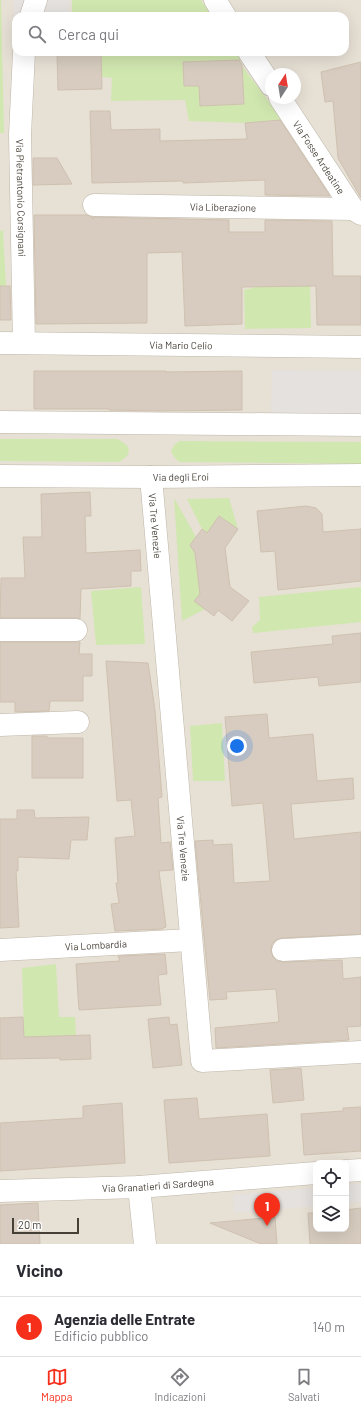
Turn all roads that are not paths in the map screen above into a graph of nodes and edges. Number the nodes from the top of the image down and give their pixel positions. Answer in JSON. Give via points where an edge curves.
{"nodes":[{"id":1,"x":36,"y":0,"type":"edge"},
{"id":2,"x":215,"y":0,"type":"edge"},
{"id":3,"x":32,"y":12,"type":"edge"},
{"id":4,"x":222,"y":12,"type":"edge"},
{"id":5,"x":24,"y":56,"type":"edge"},
{"id":6,"x":252,"y":56,"type":"edge"},
{"id":7,"x":265,"y":76,"type":"edge"},
{"id":8,"x":284,"y":104,"type":"edge"},
{"id":9,"x":94,"y":205,"type":"dead end"},
{"id":10,"x":357,"y":212,"type":"edge"},
{"id":11,"x":0,"y":343,"type":"edge"},
{"id":12,"x":24,"y":343,"type":"junction"},
{"id":13,"x":361,"y":346,"type":"edge"},
{"id":14,"x":0,"y":422,"type":"edge"},
{"id":15,"x":361,"y":425,"type":"edge"},
{"id":16,"x":361,"y":475,"type":"edge"},
{"id":17,"x":0,"y":476,"type":"edge"},
{"id":18,"x":151,"y":477,"type":"junction"},
{"id":19,"x":0,"y":630,"type":"edge"},
{"id":20,"x":76,"y":630,"type":"dead end"},
{"id":21,"x":78,"y":722,"type":"dead end"},
{"id":22,"x":0,"y":726,"type":"edge"},
{"id":23,"x":191,"y":940,"type":"junction"},
{"id":24,"x":361,"y":946,"type":"edge"},
{"id":25,"x":0,"y":950,"type":"edge"},
{"id":26,"x":283,"y":950,"type":"dead end"},
{"id":27,"x":361,"y":1052,"type":"edge"},
{"id":28,"x":361,"y":1170,"type":"edge"},
{"id":29,"x":349,"y":1171,"type":"edge"},
{"id":30,"x":313,"y":1173,"type":"edge"},
{"id":31,"x":139,"y":1187,"type":"junction"},
{"id":32,"x":0,"y":1191,"type":"edge"},
{"id":33,"x":145,"y":1244,"type":"edge"}],
"edges":[{"from":1,"to":3,"type":"street"},
{"from":2,"to":4,"type":"street"},
{"from":5,"to":12,"type":"street","name":"Via Pietrantonio Corsignani","via":[[20,135]]},
{"from":6,"to":7,"type":"street"},
{"from":8,"to":10,"type":"street","name":"Via Fosse Ardeatine"},
{"from":9,"to":10,"type":"street","name":"Via Liberazione"},
{"from":11,"to":12,"type":"street","name":"Via Mario Celio"},
{"from":12,"to":13,"type":"street","name":"Via Mario Celio"},
{"from":14,"to":15,"type":"street"},
{"from":16,"to":18,"type":"street","name":"Via degli Eroi"},
{"from":17,"to":18,"type":"street","name":"Via degli Eroi"},
{"from":18,"to":23,"type":"street","name":"Via Tre Venezie"},
{"from":19,"to":20,"type":"street"},
{"from":21,"to":22,"type":"street"},
{"from":23,"to":25,"type":"street","name":"Via Lombardia"},
{"from":23,"to":27,"type":"street","name":"Via Tre Venezie","via":[[202,1061]]},
{"from":24,"to":26,"type":"street"},
{"from":28,"to":29,"type":"street"},
{"from":30,"to":31,"type":"street","name":"Via Granatieri di Sardegna"},
{"from":31,"to":32,"type":"street","name":"Via Granatieri di Sardegna"},
{"from":31,"to":33,"type":"street"}]}
